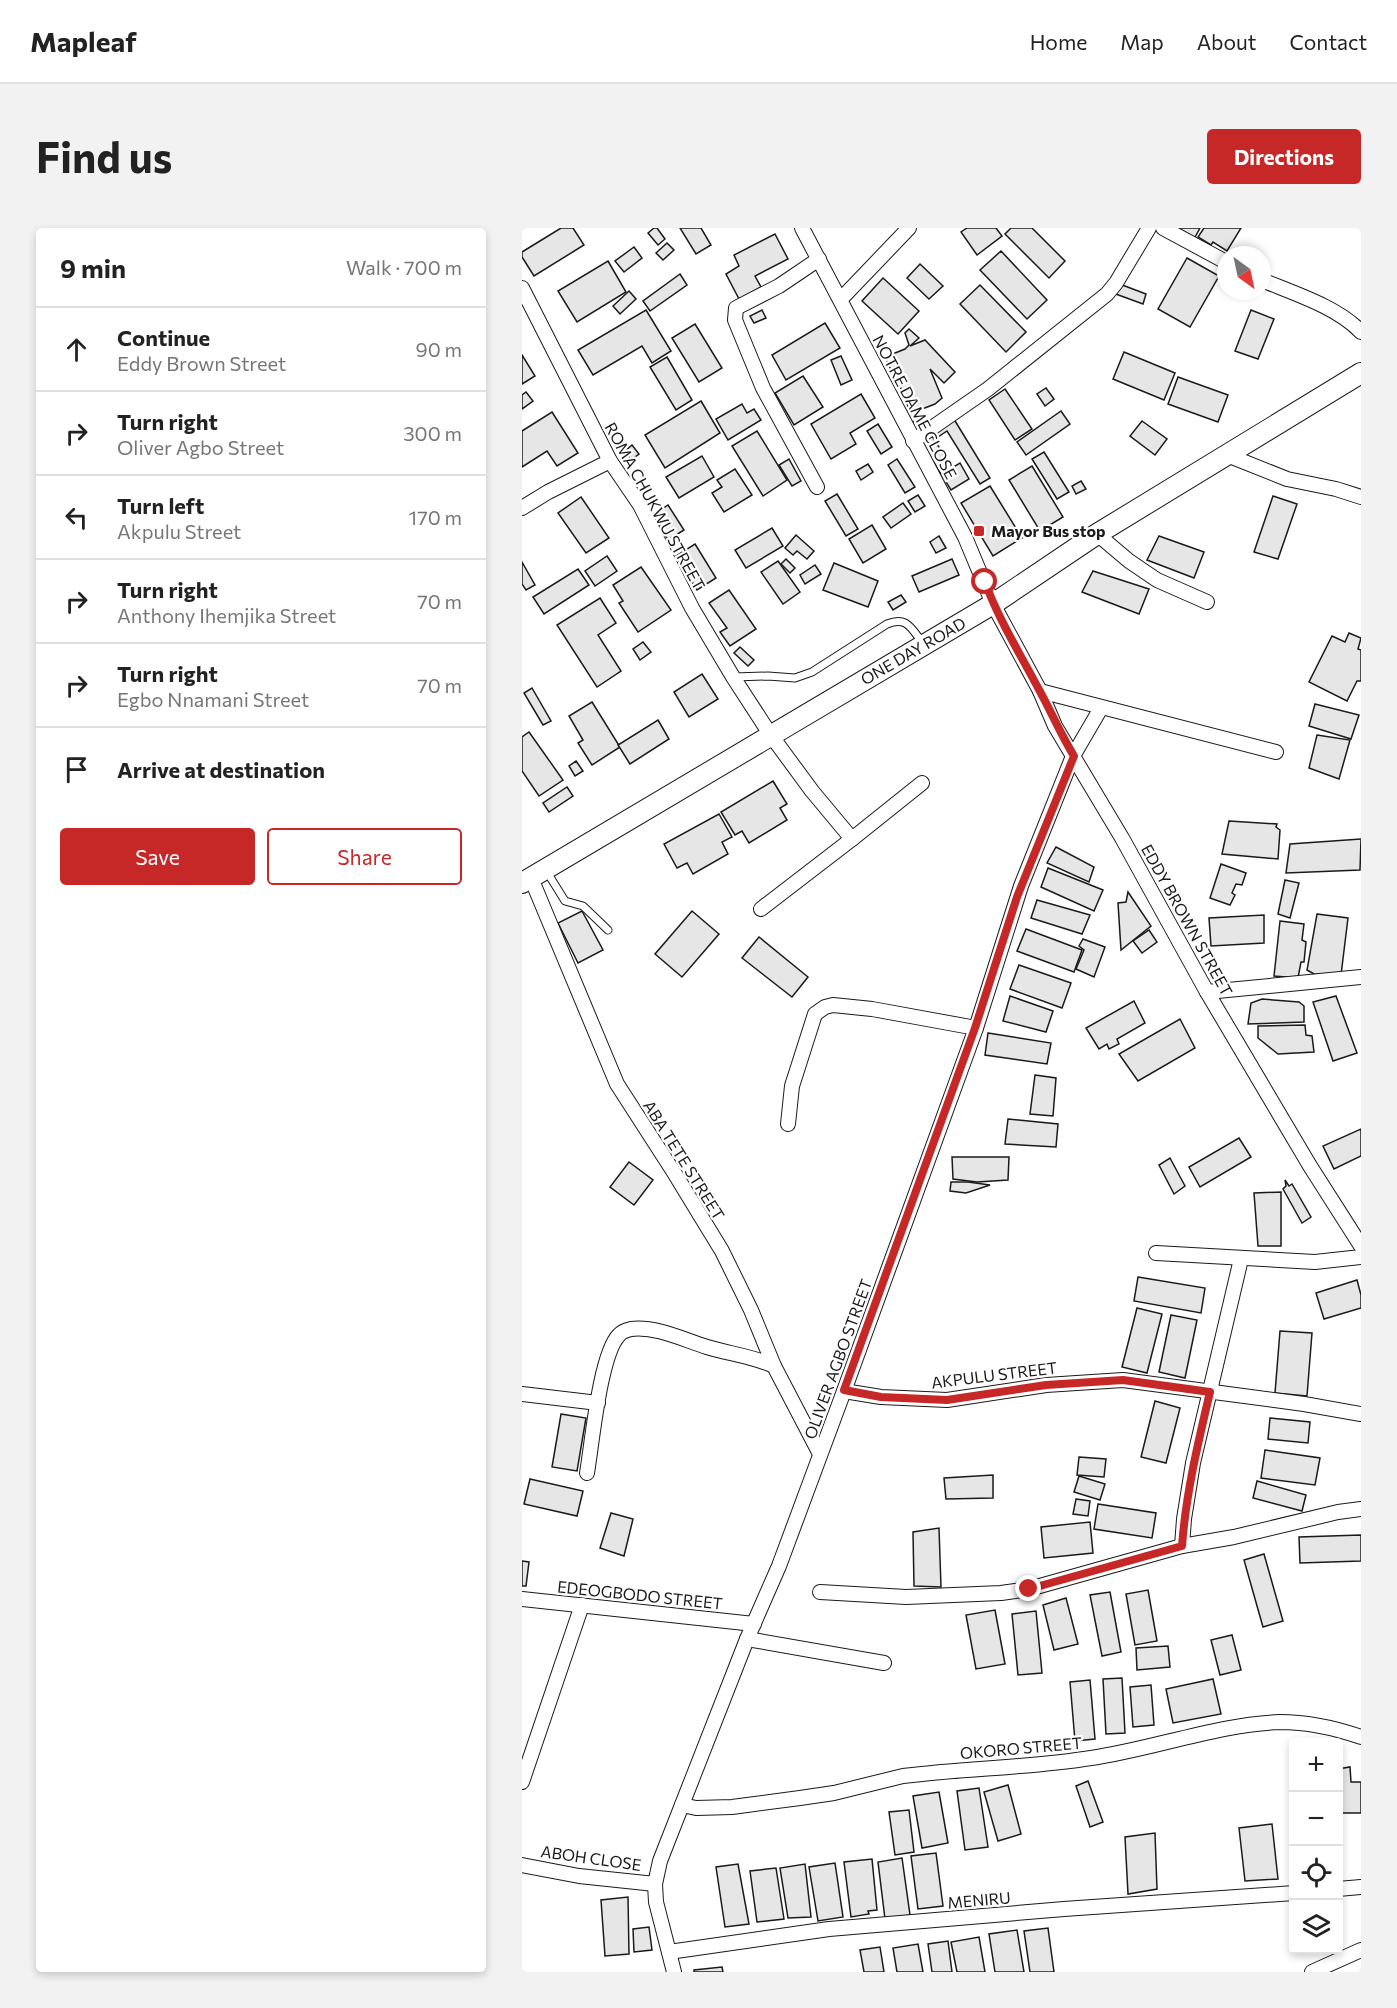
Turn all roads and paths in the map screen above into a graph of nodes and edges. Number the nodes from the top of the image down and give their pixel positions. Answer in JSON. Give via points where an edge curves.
{"nodes":[{"id":1,"x":802,"y":228,"type":"edge"},
{"id":2,"x":909,"y":228,"type":"edge"},
{"id":3,"x":1149,"y":228,"type":"edge"},
{"id":4,"x":1163,"y":228,"type":"edge"},
{"id":5,"x":1217,"y":257,"type":"edge"},
{"id":6,"x":819,"y":259,"type":"junction"},
{"id":7,"x":1271,"y":284,"type":"edge"},
{"id":8,"x":522,"y":288,"type":"edge"},
{"id":9,"x":841,"y":298,"type":"junction"},
{"id":10,"x":1361,"y":332,"type":"edge"},
{"id":11,"x":1361,"y":373,"type":"edge"},
{"id":12,"x":913,"y":441,"type":"junction"},
{"id":13,"x":1227,"y":455,"type":"junction"},
{"id":14,"x":610,"y":461,"type":"junction"},
{"id":15,"x":817,"y":487,"type":"dead end"},
{"id":16,"x":1361,"y":497,"type":"edge"},
{"id":17,"x":522,"y":508,"type":"edge"},
{"id":18,"x":1097,"y":534,"type":"junction"},
{"id":19,"x":1208,"y":602,"type":"dead end"},
{"id":20,"x":993,"y":604,"type":"junction"},
{"id":21,"x":924,"y":644,"type":"junction"},
{"id":22,"x":733,"y":677,"type":"junction"},
{"id":23,"x":1040,"y":691,"type":"junction"},
{"id":24,"x":1101,"y":708,"type":"junction"},
{"id":25,"x":770,"y":734,"type":"junction"},
{"id":26,"x":1276,"y":752,"type":"dead end"},
{"id":27,"x":1074,"y":756,"type":"junction"},
{"id":28,"x":922,"y":783,"type":"dead end"},
{"id":29,"x":852,"y":839,"type":"junction"},
{"id":30,"x":533,"y":877,"type":"edge"},
{"id":31,"x":761,"y":909,"type":"dead end"},
{"id":32,"x":608,"y":930,"type":"dead end"},
{"id":33,"x":1361,"y":976,"type":"edge"},
{"id":34,"x":1207,"y":992,"type":"junction"},
{"id":35,"x":975,"y":1028,"type":"junction"},
{"id":36,"x":788,"y":1124,"type":"dead end"},
{"id":37,"x":1361,"y":1246,"type":"edge"},
{"id":38,"x":1156,"y":1253,"type":"dead end"},
{"id":39,"x":1361,"y":1257,"type":"edge"},
{"id":40,"x":1241,"y":1259,"type":"junction"},
{"id":41,"x":774,"y":1366,"type":"junction"},
{"id":42,"x":844,"y":1390,"type":"junction"},
{"id":43,"x":1210,"y":1392,"type":"junction"},
{"id":44,"x":522,"y":1394,"type":"edge"},
{"id":45,"x":598,"y":1403,"type":"junction"},
{"id":46,"x":1361,"y":1414,"type":"edge"},
{"id":47,"x":820,"y":1454,"type":"junction"},
{"id":48,"x":587,"y":1473,"type":"dead end"},
{"id":49,"x":1361,"y":1509,"type":"edge"},
{"id":50,"x":1182,"y":1546,"type":"junction"},
{"id":51,"x":820,"y":1592,"type":"dead end"},
{"id":52,"x":522,"y":1599,"type":"edge"},
{"id":53,"x":582,"y":1605,"type":"junction"},
{"id":54,"x":754,"y":1624,"type":"junction"},
{"id":55,"x":747,"y":1639,"type":"junction"},
{"id":56,"x":884,"y":1663,"type":"dead end"},
{"id":57,"x":1361,"y":1737,"type":"edge"},
{"id":58,"x":522,"y":1782,"type":"edge"},
{"id":59,"x":682,"y":1805,"type":"junction"},
{"id":60,"x":522,"y":1864,"type":"edge"},
{"id":61,"x":655,"y":1884,"type":"junction"},
{"id":62,"x":1361,"y":1887,"type":"edge"},
{"id":63,"x":1343,"y":1889,"type":"edge"},
{"id":64,"x":1289,"y":1893,"type":"edge"},
{"id":65,"x":1361,"y":1950,"type":"edge"},
{"id":66,"x":669,"y":1952,"type":"junction"},
{"id":67,"x":674,"y":1972,"type":"edge"},
{"id":68,"x":1312,"y":1972,"type":"edge"}],
"edges":[{"from":1,"to":6,"type":"street","name":"NOTRE DAME CLOSE"},
{"from":2,"to":9,"type":"street"},
{"from":3,"to":12,"type":"street","via":[[1107,294],[988,389]]},
{"from":4,"to":5,"type":"street"},
{"from":6,"to":9,"type":"street","name":"NOTRE DAME CLOSE"},
{"from":6,"to":15,"type":"street","via":[[736,308],[735,320],[763,388]]},
{"from":7,"to":10,"type":"street","via":[[1334,312]]},
{"from":8,"to":14,"type":"street","name":"ROMA CHUKWU STREET"},
{"from":9,"to":12,"type":"street","name":"NOTRE DAME CLOSE"},
{"from":11,"to":13,"type":"main road","name":"ONE DAY ROAD"},
{"from":12,"to":20,"type":"street","name":"NOTRE DAME CLOSE","via":[[965,537]]},
{"from":13,"to":16,"type":"street","via":[[1287,479]]},
{"from":13,"to":18,"type":"main road","name":"ONE DAY ROAD"},
{"from":14,"to":17,"type":"street"},
{"from":14,"to":22,"type":"street","name":"ROMA CHUKWU STREET","via":[[640,505],[692,608]]},
{"from":18,"to":19,"type":"street","via":[[1157,580]]},
{"from":18,"to":20,"type":"main road","name":"ONE DAY ROAD"},
{"from":20,"to":21,"type":"main road","name":"ONE DAY ROAD"},
{"from":20,"to":23,"type":"street","name":"EDDY BROWN STREET"},
{"from":21,"to":22,"type":"lane","via":[[905,622],[898,620],[812,672],[795,678]]},
{"from":21,"to":25,"type":"main road","name":"ONE DAY ROAD"},
{"from":22,"to":25,"type":"street","name":"ROMA CHUKWU STREET"},
{"from":23,"to":24,"type":"street"},
{"from":23,"to":27,"type":"street","name":"EDDY BROWN STREET"},
{"from":24,"to":26,"type":"street"},
{"from":24,"to":27,"type":"street","name":"OLIVER AGBO STREET"},
{"from":25,"to":29,"type":"street","name":"ROMA CHUKWU STREET"},
{"from":25,"to":30,"type":"main road","name":"ONE DAY ROAD"},
{"from":27,"to":34,"type":"street","name":"EDDY BROWN STREET"},
{"from":27,"to":35,"type":"street","name":"OLIVER AGBO STREET","via":[[1017,897]]},
{"from":28,"to":29,"type":"street"},
{"from":29,"to":31,"type":"street"},
{"from":30,"to":32,"type":"lane","via":[[565,901],[583,906]]},
{"from":30,"to":41,"type":"street","name":"ABA TETE STREET","via":[[617,1084],[722,1251]]},
{"from":33,"to":34,"type":"street"},
{"from":34,"to":37,"type":"street","name":"EDDY BROWN STREET"},
{"from":35,"to":36,"type":"street","via":[[872,1009],[825,1006],[815,1014],[792,1086]]},
{"from":35,"to":42,"type":"street","name":"OLIVER AGBO STREET"},
{"from":38,"to":40,"type":"street"},
{"from":39,"to":40,"type":"street","via":[[1315,1262]]},
{"from":40,"to":43,"type":"street"},
{"from":41,"to":45,"type":"street","via":[[657,1332],[633,1329],[624,1331],[613,1343],[605,1362]]},
{"from":41,"to":47,"type":"street","name":"ABA TETE STREET"},
{"from":42,"to":43,"type":"street","name":"AKPULU STREET","via":[[881,1397],[947,1400],[1046,1385],[1123,1380]]},
{"from":42,"to":47,"type":"street","name":"OLIVER AGBO STREET"},
{"from":43,"to":46,"type":"street","name":"AKPULU STREET"},
{"from":43,"to":50,"type":"street","via":[[1193,1463]]},
{"from":44,"to":45,"type":"street"},
{"from":45,"to":48,"type":"street"},
{"from":47,"to":54,"type":"street","name":"OLIVER AGBO STREET"},
{"from":49,"to":50,"type":"street"},
{"from":50,"to":51,"type":"street","via":[[1029,1589],[1001,1593],[906,1597]]},
{"from":52,"to":53,"type":"street","name":"EDEOGBODO STREET"},
{"from":53,"to":54,"type":"street","name":"EDEOGBODO STREET"},
{"from":53,"to":58,"type":"street"},
{"from":54,"to":55,"type":"street","name":"OLIVER AGBO STREET"},
{"from":55,"to":56,"type":"street"},
{"from":55,"to":59,"type":"street","name":"OLIVER AGBO STREET"},
{"from":57,"to":59,"type":"street","name":"OKORO STREET","via":[[1325,1727],[1279,1722],[1227,1728],[1064,1762],[903,1776],[834,1794],[732,1807]]},
{"from":59,"to":61,"type":"street","name":"OLIVER AGBO STREET"},
{"from":60,"to":61,"type":"street","name":"ABOH CLOSE","via":[[579,1876]]},
{"from":61,"to":66,"type":"street","name":"OLIVER AGBO STREET","via":[[658,1915]]},
{"from":62,"to":63,"type":"street"},
{"from":64,"to":66,"type":"street","name":"MENIRU","via":[[829,1929]]},
{"from":65,"to":68,"type":"street"},
{"from":66,"to":67,"type":"street","name":"OLIVER AGBO STREET"}]}
